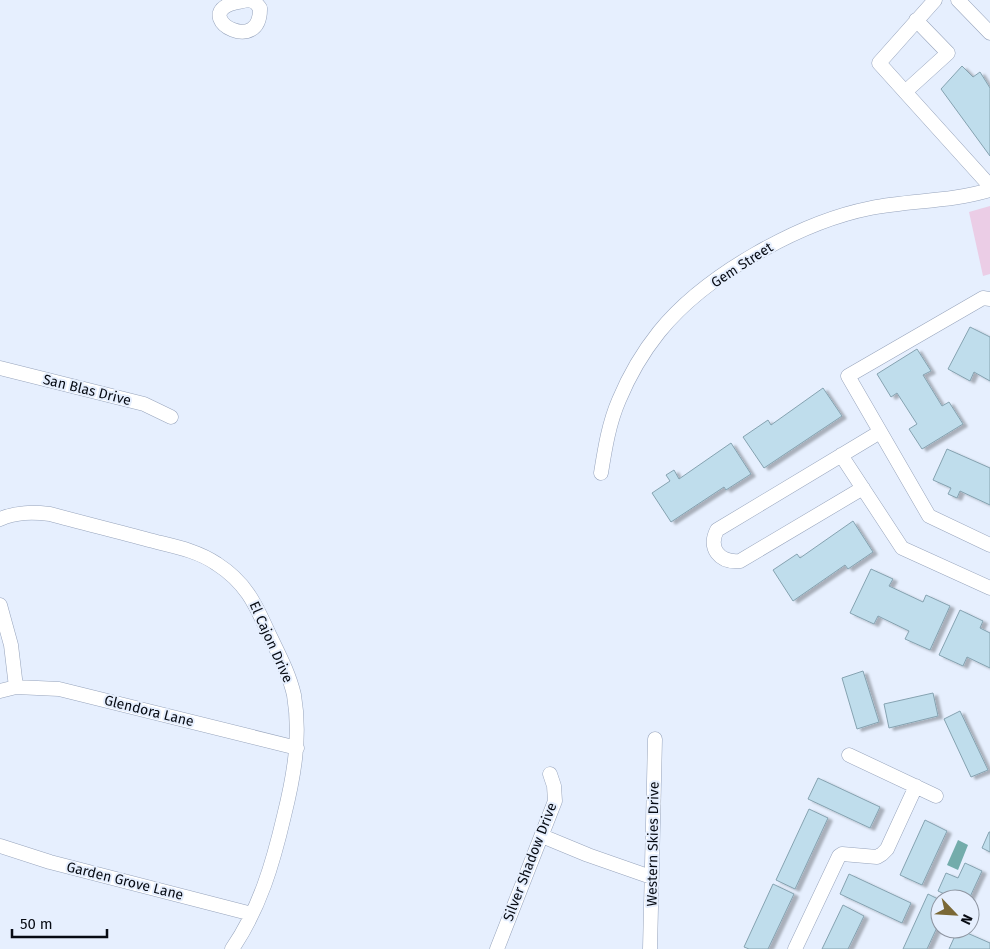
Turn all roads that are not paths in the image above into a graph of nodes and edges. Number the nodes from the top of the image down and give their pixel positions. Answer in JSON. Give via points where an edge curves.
{"nodes":[{"id":1,"x":248,"y":0,"type":"edge"},
{"id":2,"x":935,"y":0,"type":"edge"},
{"id":3,"x":958,"y":0,"type":"edge"},
{"id":4,"x":226,"y":3,"type":"edge"},
{"id":5,"x":916,"y":20,"type":"junction"},
{"id":6,"x":990,"y":33,"type":"edge"},
{"id":7,"x":905,"y":92,"type":"junction"},
{"id":8,"x":990,"y":188,"type":"edge"},
{"id":9,"x":990,"y":299,"type":"edge"},
{"id":10,"x":0,"y":368,"type":"edge"},
{"id":11,"x":171,"y":417,"type":"dead end"},
{"id":12,"x":880,"y":432,"type":"junction"},
{"id":13,"x":841,"y":455,"type":"junction"},
{"id":14,"x":601,"y":473,"type":"dead end"},
{"id":15,"x":863,"y":488,"type":"junction"},
{"id":16,"x":0,"y":519,"type":"edge"},
{"id":17,"x":990,"y":545,"type":"edge"},
{"id":18,"x":990,"y":588,"type":"edge"},
{"id":19,"x":0,"y":605,"type":"edge"},
{"id":20,"x":16,"y":686,"type":"junction"},
{"id":21,"x":0,"y":691,"type":"edge"},
{"id":22,"x":655,"y":739,"type":"dead end"},
{"id":23,"x":297,"y":748,"type":"junction"},
{"id":24,"x":849,"y":755,"type":"dead end"},
{"id":25,"x":550,"y":774,"type":"dead end"},
{"id":26,"x":916,"y":786,"type":"junction"},
{"id":27,"x":936,"y":796,"type":"dead end"},
{"id":28,"x":542,"y":836,"type":"junction"},
{"id":29,"x":0,"y":846,"type":"edge"},
{"id":30,"x":651,"y":877,"type":"junction"},
{"id":31,"x":252,"y":914,"type":"junction"},
{"id":32,"x":232,"y":949,"type":"edge"},
{"id":33,"x":497,"y":949,"type":"edge"},
{"id":34,"x":650,"y":949,"type":"edge"},
{"id":35,"x":795,"y":949,"type":"edge"}],
"edges":[{"from":1,"to":4,"type":"street"},
{"from":1,"to":4,"type":"street","via":[[260,8],[260,16],[258,23],[247,30],[236,31],[222,24],[220,16]]},
{"from":2,"to":5,"type":"street"},
{"from":3,"to":6,"type":"street"},
{"from":5,"to":7,"type":"street","via":[[879,62]]},
{"from":5,"to":7,"type":"street","via":[[948,53]]},
{"from":7,"to":8,"type":"street"},
{"from":8,"to":14,"type":"street","name":"Gem Street","via":[[949,200],[870,208],[836,217],[789,236],[719,278],[689,302],[640,357],[618,400]]},
{"from":9,"to":12,"type":"street","via":[[983,298],[848,376]]},
{"from":10,"to":11,"type":"street","name":"San Blas Drive","via":[[144,404]]},
{"from":12,"to":13,"type":"street"},
{"from":12,"to":17,"type":"street","via":[[928,516]]},
{"from":13,"to":15,"type":"street"},
{"from":13,"to":15,"type":"street","via":[[717,530],[713,537],[717,553],[731,562],[740,561]]},
{"from":15,"to":18,"type":"street","via":[[902,548]]},
{"from":16,"to":23,"type":"street","name":"El Cajon Drive","via":[[19,513],[50,514],[191,551],[216,562],[233,576],[254,602],[286,671],[296,712]]},
{"from":19,"to":20,"type":"street","via":[[11,645]]},
{"from":20,"to":21,"type":"street","name":"Glendora Lane"},
{"from":20,"to":23,"type":"street","name":"Glendora Lane","via":[[74,692]]},
{"from":22,"to":30,"type":"street","name":"Western Skies Drive"},
{"from":23,"to":31,"type":"street","name":"El Cajon Drive","via":[[274,860]]},
{"from":24,"to":26,"type":"street"},
{"from":25,"to":28,"type":"street","name":"Silver Shadow Drive","via":[[555,801]]},
{"from":26,"to":27,"type":"street"},
{"from":26,"to":35,"type":"street","via":[[882,854],[877,857],[839,856]]},
{"from":28,"to":30,"type":"street"},
{"from":28,"to":33,"type":"street","name":"Silver Shadow Drive"},
{"from":29,"to":31,"type":"street","name":"Garden Grove Lane"},
{"from":30,"to":34,"type":"street","name":"Western Skies Drive"},
{"from":31,"to":32,"type":"street","name":"El Cajon Drive"}]}
